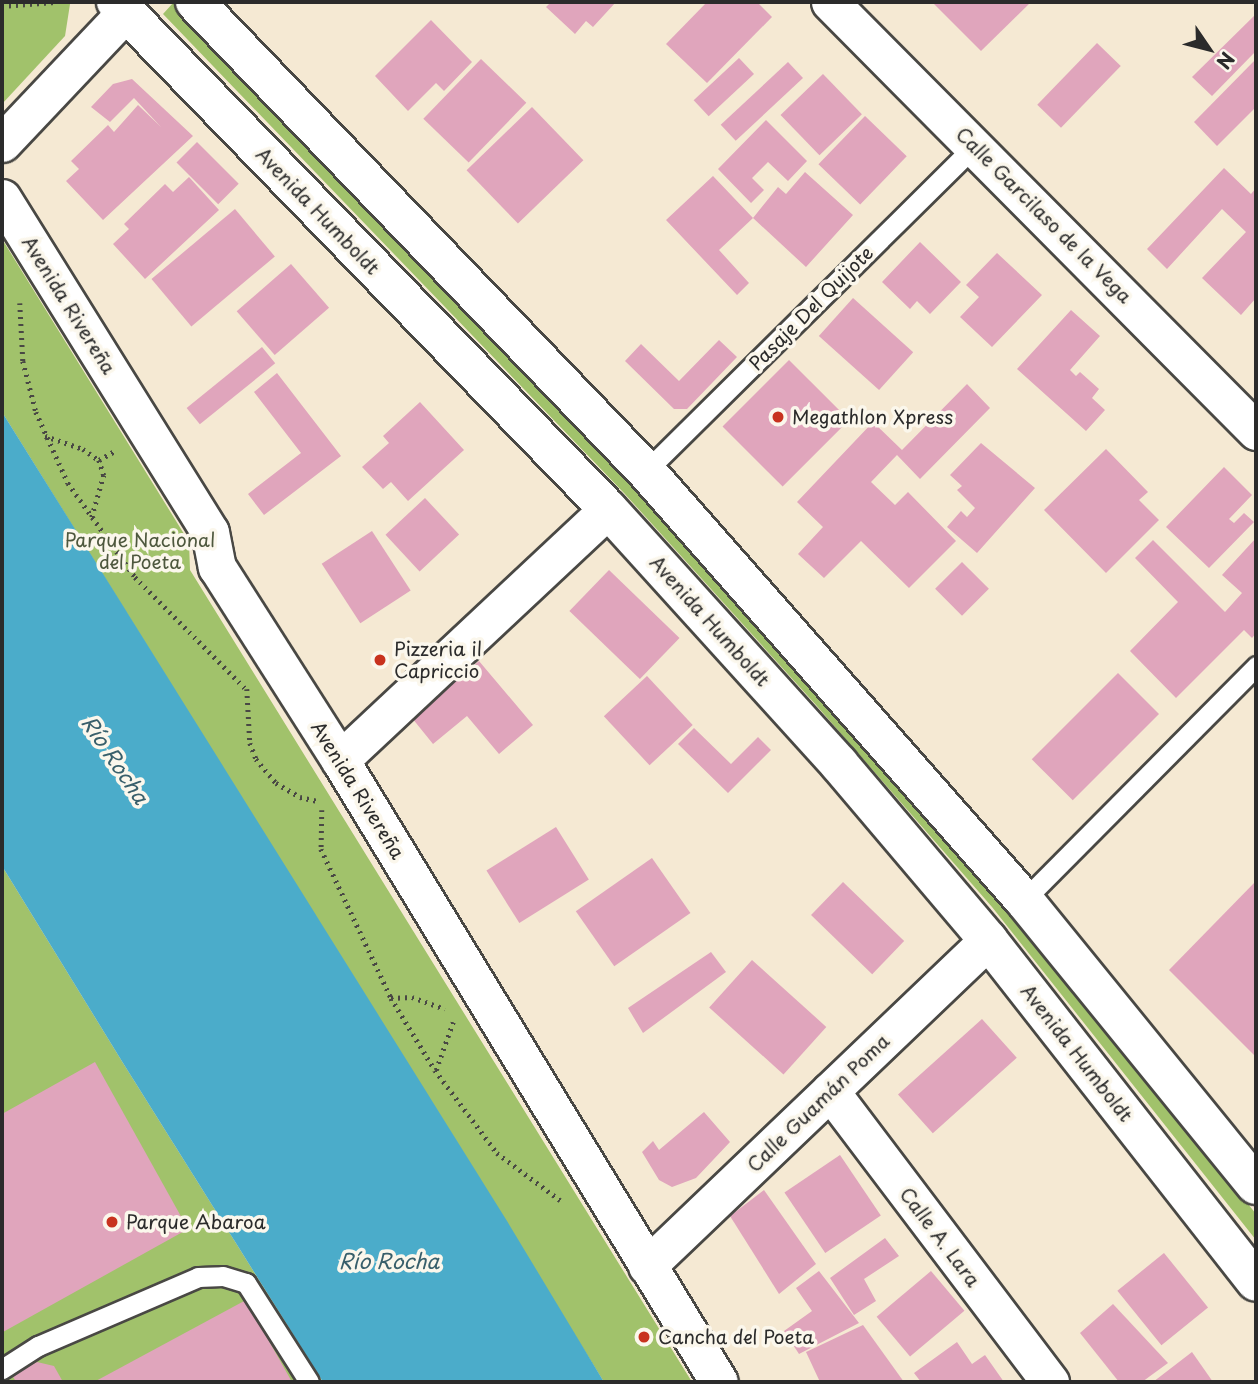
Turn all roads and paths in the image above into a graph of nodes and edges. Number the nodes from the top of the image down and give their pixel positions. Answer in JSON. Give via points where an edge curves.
{"nodes":[{"id":1,"x":55,"y":2,"type":"edge"},
{"id":2,"x":195,"y":2,"type":"edge"},
{"id":3,"x":830,"y":2,"type":"edge"},
{"id":4,"x":2,"y":6,"type":"edge"},
{"id":5,"x":121,"y":7,"type":"edge"},
{"id":6,"x":2,"y":143,"type":"edge"},
{"id":7,"x":976,"y":145,"type":"junction"},
{"id":8,"x":2,"y":198,"type":"edge"},
{"id":9,"x":20,"y":298,"type":"dead end"},
{"id":10,"x":1256,"y":431,"type":"edge"},
{"id":11,"x":44,"y":436,"type":"junction"},
{"id":12,"x":122,"y":446,"type":"dead end"},
{"id":13,"x":99,"y":460,"type":"junction"},
{"id":14,"x":646,"y":471,"type":"junction"},
{"id":15,"x":608,"y":509,"type":"junction"},
{"id":16,"x":91,"y":518,"type":"junction"},
{"id":17,"x":1256,"y":666,"type":"edge"},
{"id":18,"x":246,"y":676,"type":"dead end"},
{"id":19,"x":247,"y":690,"type":"junction"},
{"id":20,"x":256,"y":698,"type":"dead end"},
{"id":21,"x":340,"y":760,"type":"junction"},
{"id":22,"x":1024,"y":900,"type":"junction"},
{"id":23,"x":988,"y":940,"type":"junction"},
{"id":24,"x":391,"y":998,"type":"junction"},
{"id":25,"x":435,"y":1070,"type":"junction"},
{"id":26,"x":830,"y":1091,"type":"junction"},
{"id":27,"x":1256,"y":1185,"type":"edge"},
{"id":28,"x":567,"y":1205,"type":"dead end"},
{"id":29,"x":647,"y":1266,"type":"junction"},
{"id":30,"x":1256,"y":1282,"type":"edge"},
{"id":31,"x":2,"y":1368,"type":"edge"},
{"id":32,"x":309,"y":1382,"type":"edge"},
{"id":33,"x":719,"y":1382,"type":"edge"},
{"id":34,"x":1050,"y":1382,"type":"edge"}],
"edges":[{"from":1,"to":4,"type":"path"},
{"from":2,"to":14,"type":"main road"},
{"from":3,"to":7,"type":"street","name":"Calle Garcilaso de la Vega"},
{"from":5,"to":6,"type":"street"},
{"from":5,"to":15,"type":"main road","name":"Avenida Humboldt"},
{"from":7,"to":10,"type":"street","name":"Calle Garcilaso de la Vega"},
{"from":7,"to":14,"type":"lane","name":"Pasaje Del Quijote"},
{"from":8,"to":21,"type":"street","name":"Avenida Rivereña","via":[[210,532],[217,567]]},
{"from":9,"to":11,"type":"path","via":[[23,361]]},
{"from":11,"to":13,"type":"path","via":[[83,449]]},
{"from":11,"to":16,"type":"path"},
{"from":12,"to":13,"type":"path"},
{"from":13,"to":16,"type":"path","via":[[104,475]]},
{"from":14,"to":22,"type":"main road"},
{"from":15,"to":21,"type":"street"},
{"from":15,"to":23,"type":"main road","name":"Avenida Humboldt","via":[[839,764]]},
{"from":16,"to":19,"type":"path","via":[[135,577]]},
{"from":17,"to":22,"type":"lane"},
{"from":18,"to":19,"type":"path"},
{"from":19,"to":20,"type":"path"},
{"from":19,"to":24,"type":"path","via":[[250,743],[256,759],[276,783],[300,797],[323,802],[321,849]]},
{"from":21,"to":29,"type":"street","name":"Avenida Rivereña"},
{"from":22,"to":27,"type":"main road"},
{"from":23,"to":26,"type":"street","name":"Calle Guamán Poma"},
{"from":23,"to":30,"type":"main road","name":"Avenida Humboldt"},
{"from":24,"to":25,"type":"path"},
{"from":24,"to":25,"type":"path","via":[[412,997],[454,1014],[450,1040]]},
{"from":25,"to":28,"type":"path","via":[[497,1153]]},
{"from":26,"to":29,"type":"street","name":"Calle Guamán Poma"},
{"from":26,"to":34,"type":"street","name":"Calle A. Lara"},
{"from":29,"to":33,"type":"street","name":"Avenida Rivereña"},
{"from":31,"to":32,"type":"lane","via":[[38,1346],[198,1277],[223,1276],[246,1283]]}]}
